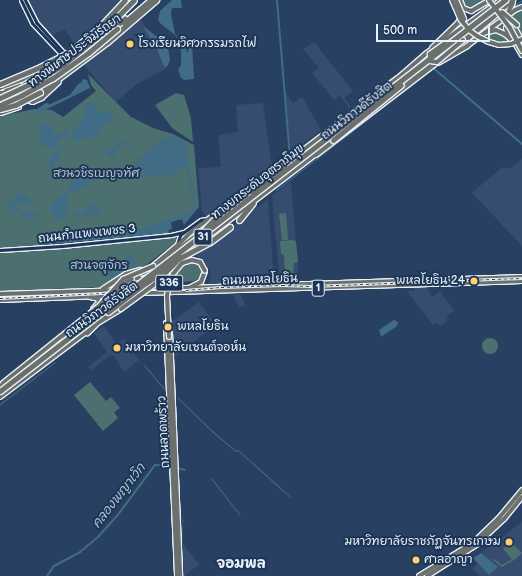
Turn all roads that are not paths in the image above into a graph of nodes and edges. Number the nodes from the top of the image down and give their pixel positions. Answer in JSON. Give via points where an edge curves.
{"nodes":[{"id":1,"x":21,"y":0,"type":"edge"},
{"id":2,"x":25,"y":0,"type":"edge"},
{"id":3,"x":125,"y":0,"type":"edge"},
{"id":4,"x":130,"y":0,"type":"edge"},
{"id":5,"x":135,"y":0,"type":"edge"},
{"id":6,"x":146,"y":0,"type":"edge"},
{"id":7,"x":150,"y":0,"type":"edge"},
{"id":8,"x":156,"y":0,"type":"edge"},
{"id":9,"x":456,"y":0,"type":"edge"},
{"id":10,"x":503,"y":0,"type":"edge"},
{"id":11,"x":489,"y":1,"type":"edge"},
{"id":12,"x":512,"y":1,"type":"edge"},
{"id":13,"x":520,"y":7,"type":"edge"},
{"id":14,"x":505,"y":13,"type":"junction"},
{"id":15,"x":479,"y":16,"type":"junction"},
{"id":16,"x":489,"y":21,"type":"junction"},
{"id":17,"x":456,"y":25,"type":"junction"},
{"id":18,"x":522,"y":27,"type":"edge"},
{"id":19,"x":480,"y":37,"type":"junction"},
{"id":20,"x":509,"y":37,"type":"junction"},
{"id":21,"x":522,"y":40,"type":"edge"},
{"id":22,"x":522,"y":45,"type":"edge"},
{"id":23,"x":74,"y":46,"type":"junction"},
{"id":24,"x":98,"y":49,"type":"junction"},
{"id":25,"x":77,"y":51,"type":"junction"},
{"id":26,"x":522,"y":51,"type":"edge"},
{"id":27,"x":427,"y":53,"type":"junction"},
{"id":28,"x":63,"y":54,"type":"junction"},
{"id":29,"x":522,"y":55,"type":"edge"},
{"id":30,"x":435,"y":65,"type":"junction"},
{"id":31,"x":30,"y":76,"type":"junction"},
{"id":32,"x":34,"y":79,"type":"junction"},
{"id":33,"x":406,"y":80,"type":"junction"},
{"id":34,"x":392,"y":82,"type":"junction"},
{"id":35,"x":0,"y":84,"type":"edge"},
{"id":36,"x":0,"y":88,"type":"edge"},
{"id":37,"x":388,"y":88,"type":"junction"},
{"id":38,"x":0,"y":93,"type":"edge"},
{"id":39,"x":0,"y":100,"type":"edge"},
{"id":40,"x":32,"y":101,"type":"junction"},
{"id":41,"x":0,"y":105,"type":"edge"},
{"id":42,"x":381,"y":106,"type":"junction"},
{"id":43,"x":0,"y":109,"type":"edge"},
{"id":44,"x":372,"y":109,"type":"junction"},
{"id":45,"x":0,"y":112,"type":"edge"},
{"id":46,"x":361,"y":112,"type":"junction"},
{"id":47,"x":333,"y":131,"type":"junction"},
{"id":48,"x":327,"y":133,"type":"junction"},
{"id":49,"x":316,"y":155,"type":"junction"},
{"id":50,"x":286,"y":166,"type":"junction"},
{"id":51,"x":263,"y":180,"type":"junction"},
{"id":52,"x":248,"y":192,"type":"junction"},
{"id":53,"x":253,"y":203,"type":"junction"},
{"id":54,"x":241,"y":210,"type":"junction"},
{"id":55,"x":211,"y":218,"type":"junction"},
{"id":56,"x":218,"y":230,"type":"junction"},
{"id":57,"x":184,"y":232,"type":"junction"},
{"id":58,"x":175,"y":235,"type":"junction"},
{"id":59,"x":209,"y":237,"type":"junction"},
{"id":60,"x":203,"y":241,"type":"junction"},
{"id":61,"x":178,"y":246,"type":"junction"},
{"id":62,"x":198,"y":247,"type":"junction"},
{"id":63,"x":0,"y":250,"type":"edge"},
{"id":64,"x":191,"y":254,"type":"junction"},
{"id":65,"x":164,"y":260,"type":"junction"},
{"id":66,"x":178,"y":260,"type":"junction"},
{"id":67,"x":152,"y":269,"type":"junction"},
{"id":68,"x":170,"y":271,"type":"junction"},
{"id":69,"x":145,"y":274,"type":"junction"},
{"id":70,"x":122,"y":277,"type":"junction"},
{"id":71,"x":163,"y":279,"type":"junction"},
{"id":72,"x":522,"y":279,"type":"edge"},
{"id":73,"x":494,"y":280,"type":"junction"},
{"id":74,"x":114,"y":284,"type":"junction"},
{"id":75,"x":327,"y":286,"type":"junction"},
{"id":76,"x":169,"y":288,"type":"junction"},
{"id":77,"x":184,"y":288,"type":"junction"},
{"id":78,"x":97,"y":291,"type":"junction"},
{"id":79,"x":154,"y":291,"type":"junction"},
{"id":80,"x":179,"y":291,"type":"junction"},
{"id":81,"x":111,"y":292,"type":"junction"},
{"id":82,"x":160,"y":293,"type":"junction"},
{"id":83,"x":0,"y":294,"type":"edge"},
{"id":84,"x":122,"y":294,"type":"junction"},
{"id":85,"x":91,"y":297,"type":"junction"},
{"id":86,"x":105,"y":297,"type":"junction"},
{"id":87,"x":135,"y":297,"type":"junction"},
{"id":88,"x":0,"y":299,"type":"edge"},
{"id":89,"x":113,"y":302,"type":"junction"},
{"id":90,"x":125,"y":302,"type":"junction"},
{"id":91,"x":167,"y":302,"type":"junction"},
{"id":92,"x":94,"y":308,"type":"junction"},
{"id":93,"x":102,"y":311,"type":"junction"},
{"id":94,"x":117,"y":312,"type":"junction"},
{"id":95,"x":84,"y":328,"type":"junction"},
{"id":96,"x":46,"y":348,"type":"junction"},
{"id":97,"x":61,"y":352,"type":"junction"},
{"id":98,"x":170,"y":357,"type":"junction"},
{"id":99,"x":40,"y":361,"type":"junction"},
{"id":100,"x":17,"y":372,"type":"junction"},
{"id":101,"x":11,"y":381,"type":"junction"},
{"id":102,"x":0,"y":391,"type":"edge"},
{"id":103,"x":173,"y":452,"type":"junction"},
{"id":104,"x":522,"y":490,"type":"edge"},
{"id":105,"x":522,"y":497,"type":"edge"},
{"id":106,"x":178,"y":576,"type":"edge"},
{"id":107,"x":418,"y":576,"type":"edge"},
{"id":108,"x":427,"y":576,"type":"edge"}],
"edges":[{"from":1,"to":28,"type":"street","via":[[32,23]]},
{"from":2,"to":28,"type":"street","via":[[36,22]]},
{"from":3,"to":35,"type":"highway","bridge":true,"via":[[96,31],[71,51]]},
{"from":4,"to":23,"type":"main road"},
{"from":5,"to":25,"type":"main road"},
{"from":5,"to":39,"type":"highway","name":"ทางพิเศษประจิมรัถยา","bridge":true,"via":[[97,37],[64,64]]},
{"from":6,"to":39,"type":"highway","bridge":true,"via":[[66,66],[32,86]]},
{"from":7,"to":41,"type":"highway","bridge":true,"via":[[68,68],[34,89]]},
{"from":8,"to":24,"type":"highway","name":"ทางพิเศษประจิมรัถยา"},
{"from":9,"to":11,"type":"main road","via":[[466,10],[471,11]]},
{"from":9,"to":17,"type":"main road","bridge":true,"via":[[459,18]]},
{"from":9,"to":17,"type":"main road","via":[[461,16]]},
{"from":9,"to":19,"type":"main road","bridge":true,"via":[[464,23]]},
{"from":10,"to":15,"type":"main road","name":"ถนนวิภาวดีรังสิต","number":"31"},
{"from":10,"to":37,"type":"highway","name":"ถนนวิภาวดีรังสิต","number":"31"},
{"from":10,"to":46,"type":"highway","name":"ทางยกระดับอุตราภิมุข","number":"31","bridge":true},
{"from":11,"to":14,"type":"main road","bridge":true},
{"from":11,"to":26,"type":"main road","bridge":true,"via":[[510,28]]},
{"from":12,"to":14,"type":"main road"},
{"from":12,"to":16,"type":"main road","name":"ถนนวิภาวดีรังสิต","number":"31"},
{"from":12,"to":33,"type":"highway","name":"ทางยกระดับอุตราภิมุข","number":"31","bridge":true},
{"from":12,"to":44,"type":"highway","name":"ถนนวิภาวดีรังสิต","number":"31"},
{"from":13,"to":14,"type":"main road"},
{"from":14,"to":18,"type":"main road","bridge":true,"via":[[511,21]]},
{"from":14,"to":19,"type":"main road"},
{"from":14,"to":22,"type":"main road","bridge":true},
{"from":15,"to":16,"type":"main road","bridge":true,"via":[[431,52],[430,60],[437,62]]},
{"from":15,"to":27,"type":"main road","name":"ถนนวิภาวดีรังสิต","number":"31"},
{"from":16,"to":30,"type":"main road","name":"ถนนวิภาวดีรังสิต","number":"31"},
{"from":17,"to":27,"type":"main road"},
{"from":19,"to":20,"type":"main road","via":[[496,30]]},
{"from":19,"to":21,"type":"main road","bridge":true,"via":[[499,45]]},
{"from":19,"to":30,"type":"main road"},
{"from":20,"to":21,"type":"main road","via":[[506,28],[511,23]]},
{"from":20,"to":29,"type":"main road"},
{"from":23,"to":25,"type":"main road","via":[[79,46]]},
{"from":23,"to":28,"type":"main road"},
{"from":24,"to":40,"type":"highway","via":[[43,95]]},
{"from":24,"to":43,"type":"highway","name":"ทางพิเศษประจิมรัถยา","bridge":true,"via":[[40,92],[15,105]]},
{"from":25,"to":32,"type":"main road"},
{"from":27,"to":34,"type":"main road","name":"ถนนวิภาวดีรังสิต","number":"31"},
{"from":28,"to":31,"type":"main road"},
{"from":30,"to":42,"type":"main road","name":"ถนนวิภาวดีรังสิต","number":"31"},
{"from":31,"to":32,"type":"main road","via":[[34,76]]},
{"from":31,"to":36,"type":"main road"},
{"from":32,"to":38,"type":"main road"},
{"from":33,"to":49,"type":"highway","bridge":true},
{"from":33,"to":87,"type":"highway","name":"ทางยกระดับอุตราภิมุข","number":"31","bridge":true},
{"from":34,"to":37,"type":"highway"},
{"from":34,"to":48,"type":"main road","name":"ถนนวิภาวดีรังสิต","number":"31"},
{"from":37,"to":47,"type":"highway","name":"ถนนวิภาวดีรังสิต","number":"31"},
{"from":38,"to":40,"type":"highway","via":[[13,92]]},
{"from":40,"to":45,"type":"highway"},
{"from":42,"to":44,"type":"highway"},
{"from":42,"to":49,"type":"main road","name":"ถนนวิภาวดีรังสิต","number":"31"},
{"from":44,"to":54,"type":"highway","name":"ถนนวิภาวดีรังสิต","number":"31"},
{"from":46,"to":52,"type":"highway","bridge":true},
{"from":46,"to":65,"type":"highway","name":"ทางยกระดับอุตราภิมุข","number":"31","bridge":true},
{"from":47,"to":48,"type":"highway"},
{"from":47,"to":50,"type":"highway","name":"ถนนวิภาวดีรังสิต","number":"31"},
{"from":48,"to":50,"type":"main road","name":"ถนนวิภาวดีรังสิต","number":"31"},
{"from":49,"to":53,"type":"main road","name":"ถนนวิภาวดีรังสิต","number":"31"},
{"from":50,"to":51,"type":"main road","name":"ถนนวิภาวดีรังสิต","number":"31"},
{"from":50,"to":61,"type":"highway","name":"ถนนวิภาวดีรังสิต","number":"31","via":[[216,221]]},
{"from":51,"to":52,"type":"highway"},
{"from":51,"to":55,"type":"main road","name":"ถนนวิภาวดีรังสิต","number":"31"},
{"from":52,"to":61,"type":"highway","via":[[212,223],[201,228]]},
{"from":52,"to":65,"type":"highway","bridge":true},
{"from":53,"to":56,"type":"main road","name":"ถนนวิภาวดีรังสิต","number":"31"},
{"from":53,"to":87,"type":"highway","bridge":true,"via":[[230,227],[210,242],[184,254]]},
{"from":54,"to":56,"type":"highway"},
{"from":54,"to":66,"type":"highway","name":"ถนนวิภาวดีรังสิต","number":"31"},
{"from":55,"to":57,"type":"street","name":"ถนนกำแพงเพชร 3","via":[[202,220]]},
{"from":55,"to":61,"type":"main road","name":"ถนนวิภาวดีรังสิต","number":"31","via":[[190,233]]},
{"from":56,"to":59,"type":"main road","name":"ถนนวิภาวดีรังสิต","number":"31"},
{"from":57,"to":58,"type":"street","name":"ถนนกำแพงเพชร 3"},
{"from":57,"to":61,"type":"street","name":"ถนนกำแพงเพชร 3","via":[[180,235]]},
{"from":58,"to":61,"type":"street"},
{"from":58,"to":63,"type":"street","name":"ถนนกำแพงเพชร 3","via":[[36,249]]},
{"from":59,"to":60,"type":"main road","name":"ถนนวิภาวดีรังสิต","number":"31"},
{"from":59,"to":64,"type":"main road"},
{"from":60,"to":62,"type":"main road","name":"ถนนวิภาวดีรังสิต","number":"31"},
{"from":60,"to":67,"type":"highway","via":[[159,276]]},
{"from":61,"to":65,"type":"main road","name":"ถนนวิภาวดีรังสิต","number":"31"},
{"from":61,"to":67,"type":"highway"},
{"from":61,"to":95,"type":"highway","name":"ถนนวิภาวดีรังสิต","number":"31","bridge":true},
{"from":62,"to":64,"type":"main road"},
{"from":62,"to":66,"type":"main road","name":"ถนนวิภาวดีรังสิต","number":"31"},
{"from":64,"to":68,"type":"main road"},
{"from":65,"to":67,"type":"main road","name":"ถนนวิภาวดีรังสิต","number":"31"},
{"from":65,"to":70,"type":"main road"},
{"from":65,"to":102,"type":"highway","name":"ทางยกระดับอุตราภิมุข","number":"31","bridge":true},
{"from":66,"to":94,"type":"main road","name":"ถนนวิภาวดีรังสิต","number":"31","bridge":true,"via":[[155,284]]},
{"from":66,"to":95,"type":"highway","name":"ถนนวิภาวดีรังสิต","number":"31","bridge":true},
{"from":67,"to":69,"type":"main road"},
{"from":67,"to":71,"type":"main road","via":[[156,280]]},
{"from":67,"to":96,"type":"main road","name":"ถนนวิภาวดีรังสิต","number":"31","bridge":true,"via":[[123,279],[98,307]]},
{"from":68,"to":71,"type":"main road"},
{"from":68,"to":80,"type":"main road","via":[[171,281]]},
{"from":69,"to":70,"type":"main road","via":[[123,280]]},
{"from":69,"to":76,"type":"main road","via":[[157,285]]},
{"from":69,"to":81,"type":"main road","via":[[126,280]]},
{"from":70,"to":74,"type":"main road"},
{"from":71,"to":76,"type":"main road","via":[[164,285]]},
{"from":72,"to":73,"type":"main road","name":"ถนนพหลโยธิน","number":"1"},
{"from":72,"to":73,"type":"main road","name":"ถนนพหลโยธิน"},
{"from":73,"to":75,"type":"main road","name":"ถนนพหลโยธิน","number":"1"},
{"from":74,"to":78,"type":"main road"},
{"from":74,"to":81,"type":"main road"},
{"from":75,"to":77,"type":"main road","name":"ถนนพหลโยธิน","number":"1"},
{"from":75,"to":80,"type":"main road","name":"ถนนพหลโยธิน","number":"1"},
{"from":76,"to":79,"type":"main road","name":"ถนนพหลโยธิน","number":"1"},
{"from":76,"to":80,"type":"main road","name":"ถนนพหลโยธิน","number":"1"},
{"from":77,"to":80,"type":"main road","name":"ถนนพหลโยธิน","number":"1"},
{"from":77,"to":98,"type":"main road","number":"336","bridge":true,"via":[[200,283],[205,272],[200,262],[189,260],[181,264],[172,276],[167,296]]},
{"from":78,"to":81,"type":"main road"},
{"from":78,"to":83,"type":"main road"},
{"from":79,"to":81,"type":"main road","name":"ถนนพหลโยธิน","number":"1"},
{"from":79,"to":82,"type":"main road","name":"ถนนพหลโยธิน","number":"1"},
{"from":79,"to":87,"type":"main road","name":"ถนนพหลโยธิน","number":"1","via":[[140,293]]},
{"from":79,"to":95,"type":"main road","bridge":true,"via":[[141,278],[122,284]]},
{"from":80,"to":82,"type":"main road","name":"ถนนพหลโยธิน","number":"1"},
{"from":80,"to":91,"type":"main road","via":[[171,295]]},
{"from":81,"to":84,"type":"main road"},
{"from":81,"to":89,"type":"main road"},
{"from":82,"to":91,"type":"main road"},
{"from":84,"to":87,"type":"main road"},
{"from":84,"to":90,"type":"main road","via":[[127,296]]},
{"from":85,"to":86,"type":"main road"},
{"from":85,"to":88,"type":"main road","via":[[60,299],[45,296]]},
{"from":85,"to":92,"type":"main road","via":[[98,298],[99,302]]},
{"from":85,"to":94,"type":"main road","via":[[102,300],[110,312]]},
{"from":86,"to":89,"type":"main road"},
{"from":86,"to":90,"type":"main road","via":[[116,309]]},
{"from":87,"to":90,"type":"main road","name":"ถนนพหลโยธิน","number":"1"},
{"from":87,"to":95,"type":"main road","via":[[110,320]]},
{"from":87,"to":102,"type":"highway","name":"ทางยกระดับอุตราภิมุข","number":"31","bridge":true},
{"from":89,"to":90,"type":"main road","via":[[118,305]]},
{"from":91,"to":98,"type":"main road","name":"ถนนลาดพร้าว"},
{"from":91,"to":103,"type":"main road","name":"ถนนลาดพร้าว"},
{"from":92,"to":93,"type":"main road","via":[[98,307]]},
{"from":92,"to":96,"type":"main road"},
{"from":93,"to":95,"type":"highway","via":[[101,318]]},
{"from":93,"to":99,"type":"highway","via":[[43,354]]},
{"from":94,"to":95,"type":"main road","name":"ถนนวิภาวดีรังสิต","number":"31"},
{"from":95,"to":96,"type":"main road"},
{"from":95,"to":97,"type":"main road","name":"ถนนวิภาวดีรังสิต","number":"31"},
{"from":95,"to":99,"type":"highway","name":"ถนนวิภาวดีรังสิต","number":"31"},
{"from":96,"to":100,"type":"main road","name":"ถนนวิภาวดีรังสิต","number":"31"},
{"from":97,"to":99,"type":"highway"},
{"from":97,"to":102,"type":"main road","name":"ถนนวิภาวดีรังสิต","number":"31"},
{"from":98,"to":103,"type":"main road","name":"ถนนลาดพร้าว"},
{"from":99,"to":101,"type":"highway","name":"ถนนวิภาวดีรังสิต","number":"31"},
{"from":99,"to":102,"type":"highway","name":"ถนนวิภาวดีรังสิต","number":"31"},
{"from":100,"to":101,"type":"highway"},
{"from":100,"to":102,"type":"main road","name":"ถนนวิภาวดีรังสิต","number":"31"},
{"from":101,"to":102,"type":"highway","name":"ถนนวิภาวดีรังสิต","number":"31"},
{"from":103,"to":106,"type":"main road","name":"ถนนลาดพร้าว"},
{"from":104,"to":107,"type":"main road","via":[[473,543]]},
{"from":105,"to":108,"type":"main road","via":[[504,519],[476,545]]}]}
